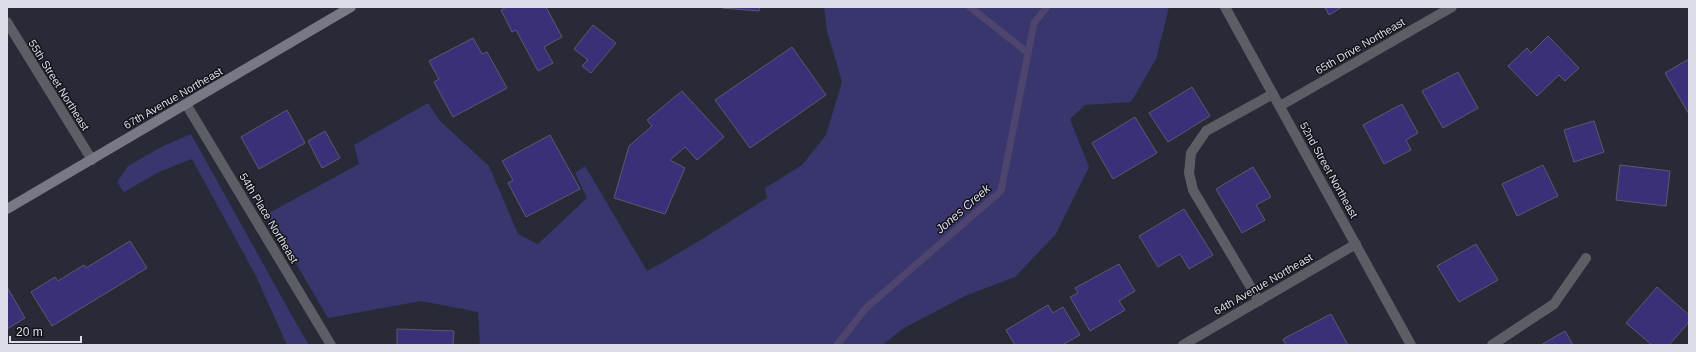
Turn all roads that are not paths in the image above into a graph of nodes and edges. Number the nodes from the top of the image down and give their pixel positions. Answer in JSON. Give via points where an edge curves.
{"nodes":[{"id":1,"x":351,"y":7,"type":"edge"},
{"id":2,"x":1225,"y":7,"type":"edge"},
{"id":3,"x":1452,"y":7,"type":"edge"},
{"id":4,"x":7,"y":22,"type":"edge"},
{"id":5,"x":1273,"y":94,"type":"junction"},
{"id":6,"x":186,"y":104,"type":"junction"},
{"id":7,"x":1280,"y":106,"type":"junction"},
{"id":8,"x":92,"y":160,"type":"junction"},
{"id":9,"x":7,"y":208,"type":"edge"},
{"id":10,"x":1356,"y":244,"type":"junction"},
{"id":11,"x":1586,"y":258,"type":"dead end"},
{"id":12,"x":1259,"y":301,"type":"junction"},
{"id":13,"x":331,"y":345,"type":"edge"},
{"id":14,"x":1183,"y":345,"type":"edge"},
{"id":15,"x":1411,"y":345,"type":"edge"},
{"id":16,"x":1492,"y":345,"type":"edge"}],
"edges":[{"from":1,"to":6,"type":"street","name":"67th Avenue Northeast"},
{"from":2,"to":5,"type":"street","name":"52nd Street Northeast"},
{"from":3,"to":7,"type":"street","name":"65th Drive Northeast"},
{"from":4,"to":8,"type":"street","name":"55th Street Northeast"},
{"from":5,"to":7,"type":"street","name":"52nd Street Northeast"},
{"from":5,"to":12,"type":"street","via":[[1206,131],[1191,153],[1189,173],[1193,190]]},
{"from":6,"to":8,"type":"street","name":"67th Avenue Northeast"},
{"from":6,"to":13,"type":"street","name":"54th Place Northeast"},
{"from":7,"to":10,"type":"street","name":"52nd Street Northeast"},
{"from":8,"to":9,"type":"street","name":"67th Avenue Northeast"},
{"from":10,"to":12,"type":"street","name":"64th Avenue Northeast"},
{"from":10,"to":15,"type":"street","name":"52nd Street Northeast"},
{"from":11,"to":16,"type":"street","via":[[1554,304]]},
{"from":12,"to":14,"type":"street","name":"64th Avenue Northeast"}]}
